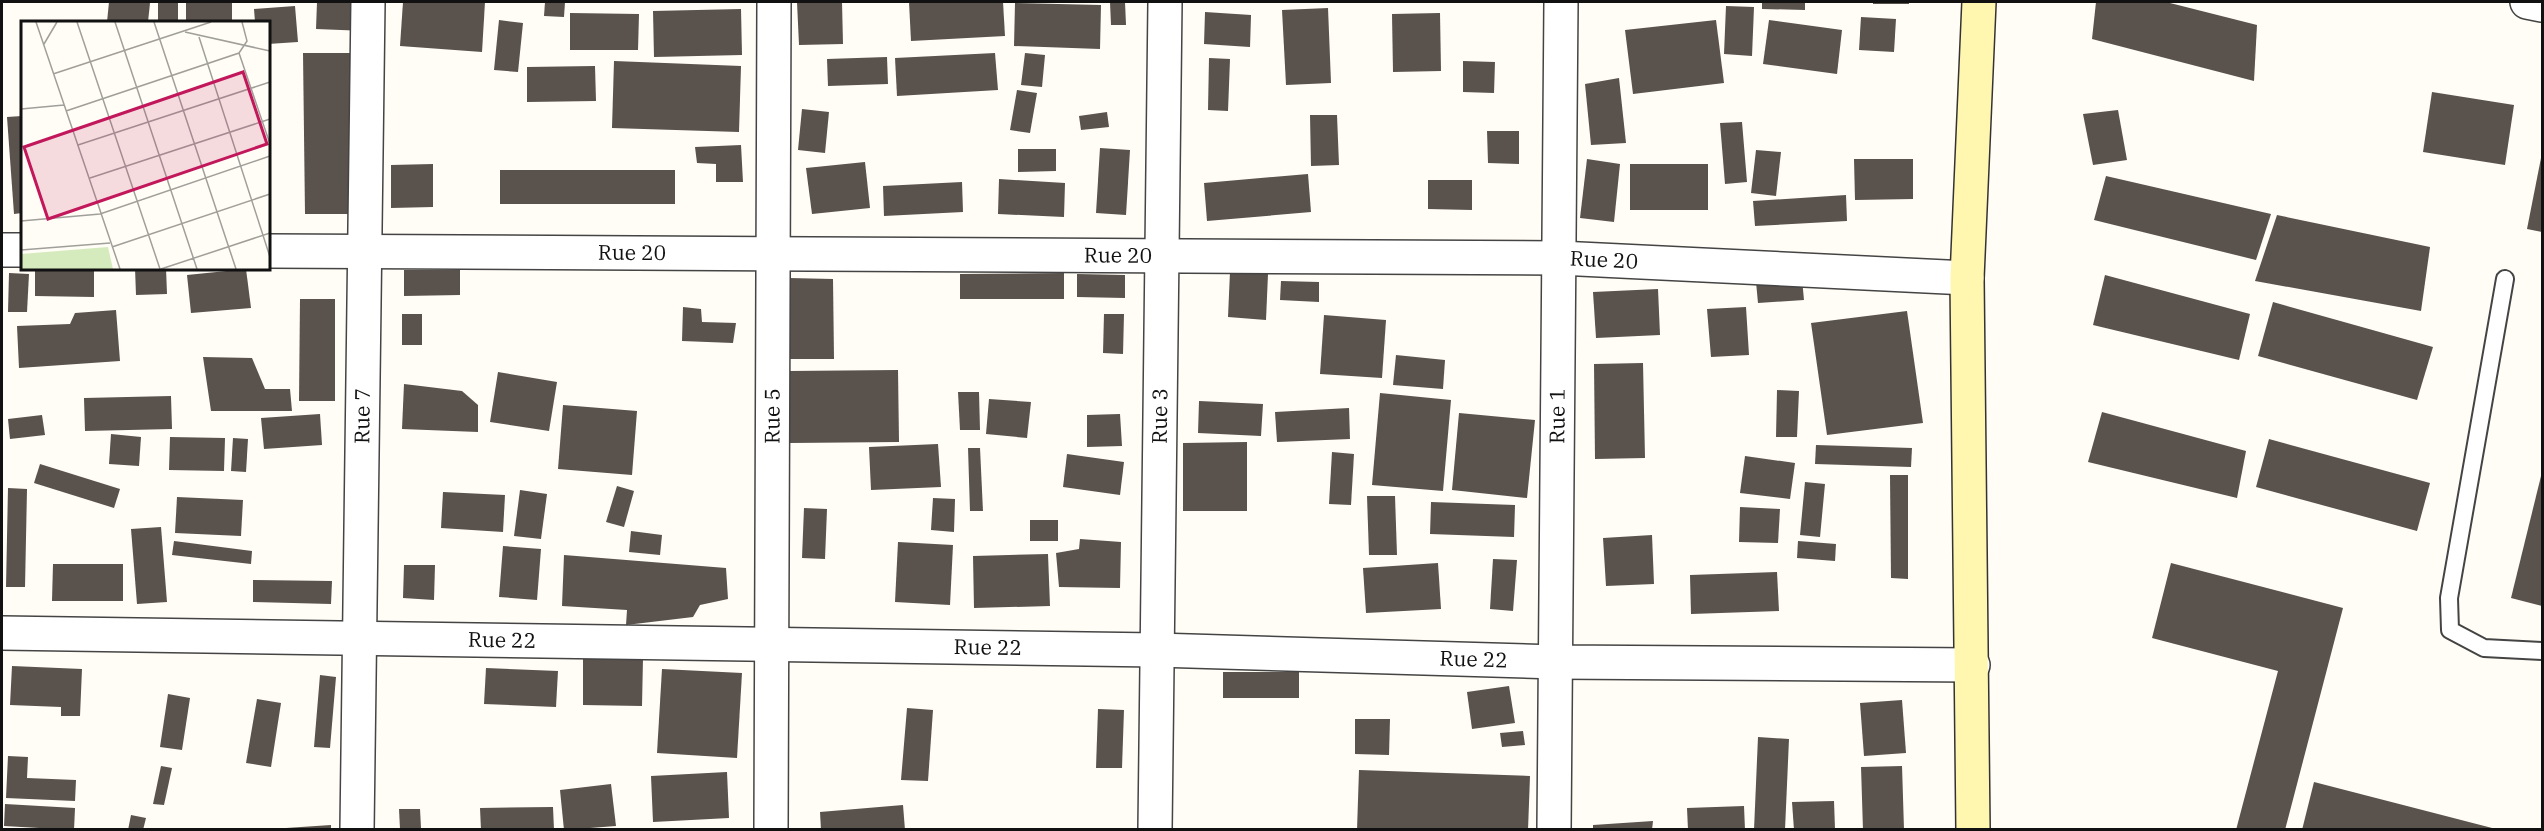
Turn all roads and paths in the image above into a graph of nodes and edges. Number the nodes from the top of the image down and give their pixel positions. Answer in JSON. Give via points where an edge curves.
{"nodes":[{"id":1,"x":368,"y":2,"type":"edge"},
{"id":2,"x":774,"y":2,"type":"edge"},
{"id":3,"x":1165,"y":2,"type":"edge"},
{"id":4,"x":1561,"y":2,"type":"edge"},
{"id":5,"x":1979,"y":2,"type":"edge"},
{"id":6,"x":2527,"y":2,"type":"edge"},
{"id":7,"x":2542,"y":6,"type":"edge"},
{"id":8,"x":2,"y":250,"type":"edge"},
{"id":9,"x":21,"y":250,"type":"edge"},
{"id":10,"x":270,"y":251,"type":"edge"},
{"id":11,"x":363,"y":252,"type":"junction"},
{"id":12,"x":773,"y":254,"type":"junction"},
{"id":13,"x":1161,"y":256,"type":"junction"},
{"id":14,"x":1559,"y":258,"type":"junction"},
{"id":15,"x":1967,"y":278,"type":"junction"},
{"id":16,"x":2505,"y":279,"type":"dead end"},
{"id":17,"x":2,"y":633,"type":"edge"},
{"id":18,"x":358,"y":640,"type":"junction"},
{"id":19,"x":772,"y":645,"type":"junction"},
{"id":20,"x":1157,"y":650,"type":"junction"},
{"id":21,"x":2542,"y":651,"type":"edge"},
{"id":22,"x":1556,"y":662,"type":"junction"},
{"id":23,"x":1973,"y":665,"type":"junction"},
{"id":24,"x":357,"y":830,"type":"edge"},
{"id":25,"x":771,"y":830,"type":"edge"},
{"id":26,"x":1155,"y":830,"type":"edge"},
{"id":27,"x":1554,"y":830,"type":"edge"},
{"id":28,"x":1973,"y":830,"type":"edge"}],
"edges":[{"from":1,"to":11,"type":"street","name":"Rue 7"},
{"from":2,"to":12,"type":"street","name":"Rue 5"},
{"from":3,"to":13,"type":"street","name":"Rue 3"},
{"from":4,"to":14,"type":"street","name":"Rue 1"},
{"from":5,"to":15,"type":"main road"},
{"from":6,"to":7,"type":"street"},
{"from":8,"to":9,"type":"street"},
{"from":10,"to":11,"type":"street","name":"Rue 20"},
{"from":11,"to":12,"type":"street","name":"Rue 20"},
{"from":11,"to":18,"type":"street","name":"Rue 7"},
{"from":12,"to":13,"type":"street","name":"Rue 20"},
{"from":12,"to":19,"type":"street","name":"Rue 5"},
{"from":13,"to":14,"type":"street","name":"Rue 20"},
{"from":13,"to":20,"type":"street","name":"Rue 3"},
{"from":14,"to":15,"type":"street","name":"Rue 20"},
{"from":14,"to":22,"type":"street","name":"Rue 1"},
{"from":15,"to":23,"type":"main road"},
{"from":16,"to":21,"type":"lane","via":[[2449,598],[2450,630],[2484,648]]},
{"from":17,"to":18,"type":"street","name":"Rue 22"},
{"from":18,"to":19,"type":"street","name":"Rue 22"},
{"from":18,"to":24,"type":"street","name":"Rue 7"},
{"from":19,"to":20,"type":"street","name":"Rue 22"},
{"from":19,"to":25,"type":"street","name":"Rue 5"},
{"from":20,"to":22,"type":"street","name":"Rue 22"},
{"from":20,"to":26,"type":"street","name":"Rue 3"},
{"from":22,"to":23,"type":"street","name":"Rue 22"},
{"from":22,"to":27,"type":"street","name":"Rue 1"},
{"from":23,"to":28,"type":"main road"}]}
